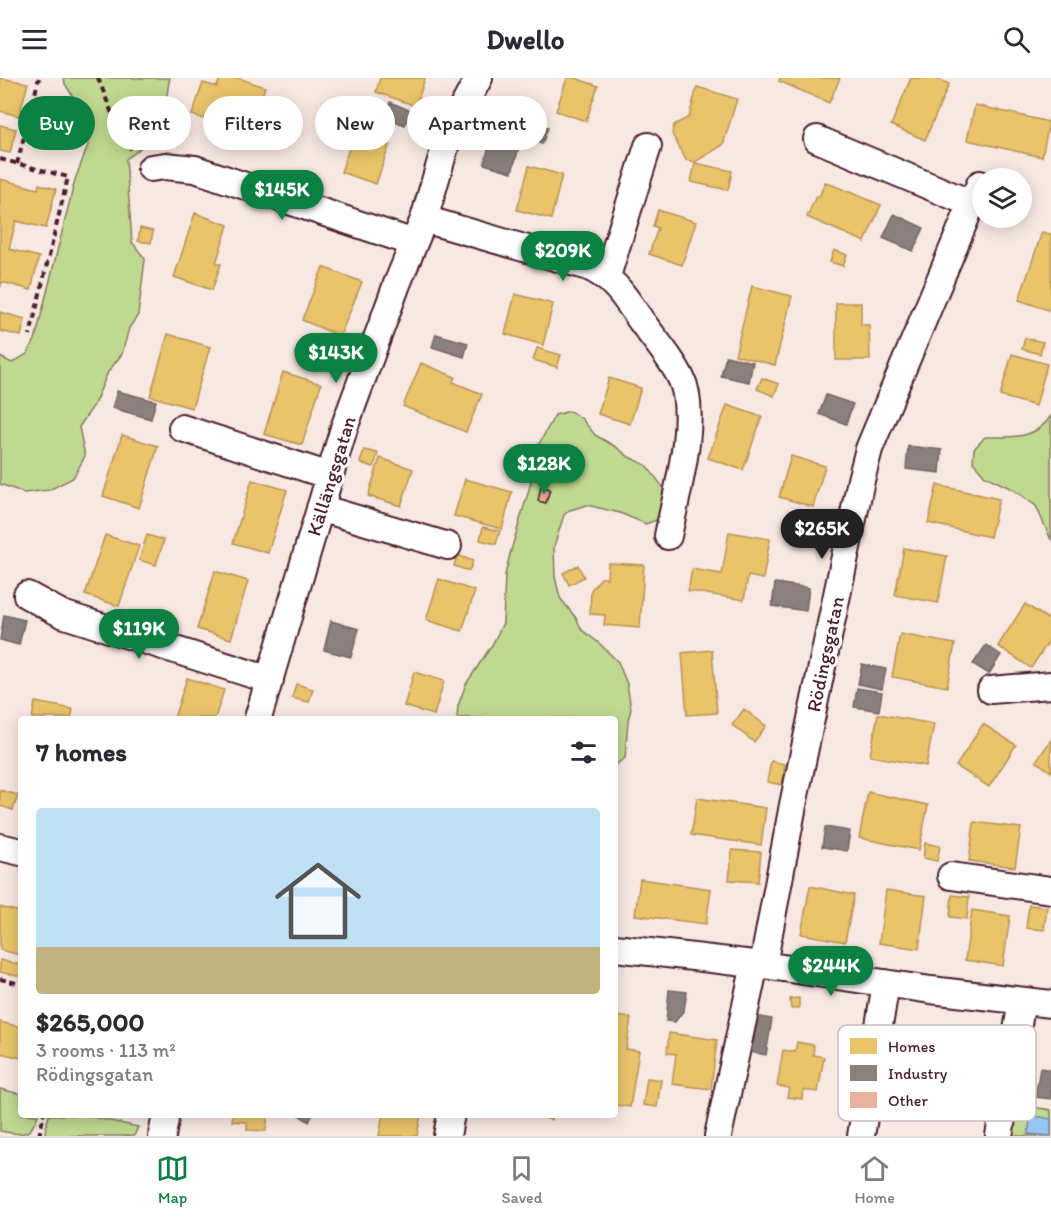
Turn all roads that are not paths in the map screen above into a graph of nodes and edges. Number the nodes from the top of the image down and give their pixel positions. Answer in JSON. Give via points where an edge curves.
{"nodes":[{"id":1,"x":479,"y":78,"type":"edge"},
{"id":2,"x":817,"y":139,"type":"dead end"},
{"id":3,"x":648,"y":146,"type":"dead end"},
{"id":4,"x":151,"y":168,"type":"road end"},
{"id":5,"x":424,"y":219,"type":"junction"},
{"id":6,"x":414,"y":243,"type":"junction"},
{"id":7,"x":607,"y":276,"type":"junction"},
{"id":8,"x":182,"y":428,"type":"dead end"},
{"id":9,"x":330,"y":476,"type":"junction"},
{"id":10,"x":320,"y":508,"type":"junction"},
{"id":11,"x":668,"y":536,"type":"dead end"},
{"id":12,"x":448,"y":546,"type":"dead end"},
{"id":13,"x":27,"y":595,"type":"dead end"},
{"id":14,"x":270,"y":680,"type":"junction"},
{"id":15,"x":1051,"y":685,"type":"edge"},
{"id":16,"x":991,"y":690,"type":"dead end"},
{"id":17,"x":259,"y":716,"type":"edge"},
{"id":18,"x":0,"y":847,"type":"edge"},
{"id":19,"x":18,"y":851,"type":"edge"},
{"id":20,"x":951,"y":876,"type":"dead end"},
{"id":21,"x":1051,"y":890,"type":"edge"},
{"id":22,"x":618,"y":948,"type":"edge"},
{"id":23,"x":759,"y":965,"type":"junction"},
{"id":24,"x":886,"y":983,"type":"junction"},
{"id":25,"x":1022,"y":1000,"type":"junction"},
{"id":26,"x":1051,"y":1004,"type":"edge"},
{"id":27,"x":879,"y":1025,"type":"edge"},
{"id":28,"x":1018,"y":1025,"type":"edge"},
{"id":29,"x":165,"y":1118,"type":"edge"},
{"id":30,"x":450,"y":1118,"type":"edge"},
{"id":31,"x":863,"y":1121,"type":"edge"},
{"id":32,"x":1002,"y":1121,"type":"edge"},
{"id":33,"x":162,"y":1136,"type":"edge"},
{"id":34,"x":447,"y":1136,"type":"edge"},
{"id":35,"x":718,"y":1136,"type":"edge"},
{"id":36,"x":861,"y":1136,"type":"edge"},
{"id":37,"x":999,"y":1136,"type":"edge"}],
"edges":[{"from":1,"to":5,"type":"street","name":"Källängsgatan","via":[[450,130]]},
{"from":2,"to":23,"type":"street","name":"Rödingsgatan","via":[[976,194],[868,451]]},
{"from":3,"to":7,"type":"street"},
{"from":4,"to":6,"type":"street","via":[[165,165],[195,169]]},
{"from":5,"to":6,"type":"street","name":"Källängsgatan"},
{"from":5,"to":7,"type":"street","via":[[589,267]]},
{"from":6,"to":9,"type":"street","name":"Källängsgatan"},
{"from":7,"to":11,"type":"street","via":[[681,377],[687,401],[681,469]]},
{"from":8,"to":9,"type":"street"},
{"from":9,"to":10,"type":"street","name":"Källängsgatan"},
{"from":10,"to":12,"type":"street"},
{"from":10,"to":14,"type":"street","name":"Källängsgatan"},
{"from":13,"to":14,"type":"street","via":[[62,614]]},
{"from":14,"to":17,"type":"street","name":"Källängsgatan"},
{"from":15,"to":16,"type":"street"},
{"from":18,"to":19,"type":"street"},
{"from":20,"to":21,"type":"street"},
{"from":22,"to":23,"type":"street"},
{"from":23,"to":24,"type":"street"},
{"from":23,"to":35,"type":"street","name":"Rödingsgatan"},
{"from":24,"to":25,"type":"street"},
{"from":24,"to":27,"type":"street"},
{"from":25,"to":26,"type":"street"},
{"from":25,"to":28,"type":"street"},
{"from":29,"to":33,"type":"street"},
{"from":30,"to":34,"type":"street"},
{"from":31,"to":36,"type":"street"},
{"from":32,"to":37,"type":"street"}]}
